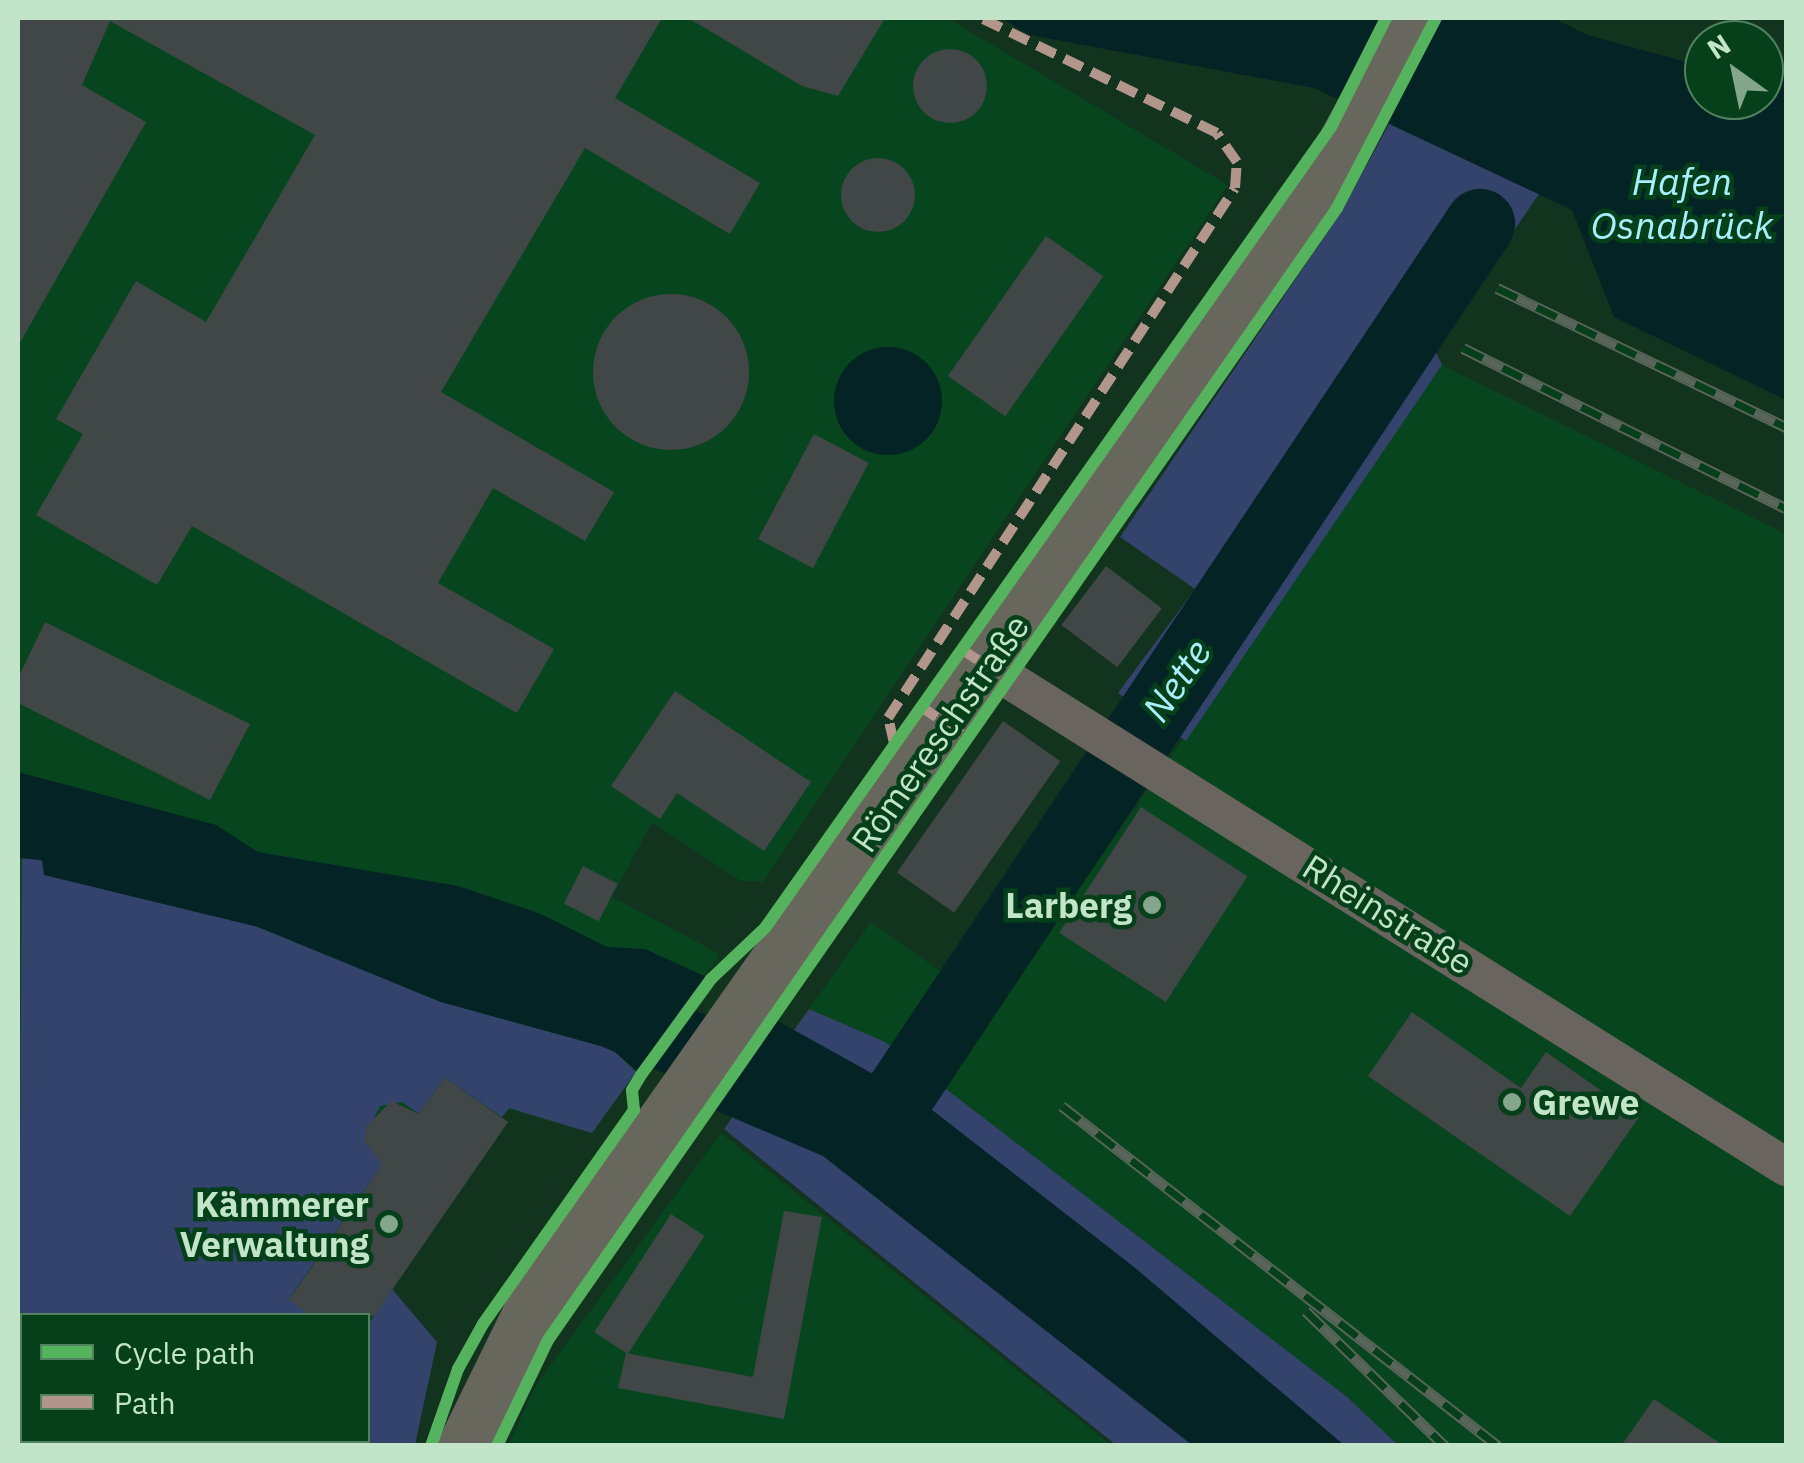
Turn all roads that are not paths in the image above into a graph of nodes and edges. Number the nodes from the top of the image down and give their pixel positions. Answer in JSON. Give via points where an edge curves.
{"nodes":[{"id":1,"x":1412,"y":18,"type":"edge"},
{"id":2,"x":986,"y":666,"type":"junction"},
{"id":3,"x":1786,"y":1167,"type":"edge"},
{"id":4,"x":464,"y":1446,"type":"edge"}],
"edges":[{"from":1,"to":2,"type":"main road","name":"Römereschstraße","via":[[1351,137]]},
{"from":2,"to":3,"type":"street","name":"Rheinstraße"},
{"from":2,"to":4,"type":"main road","name":"Römereschstraße","via":[[531,1309]]}]}
